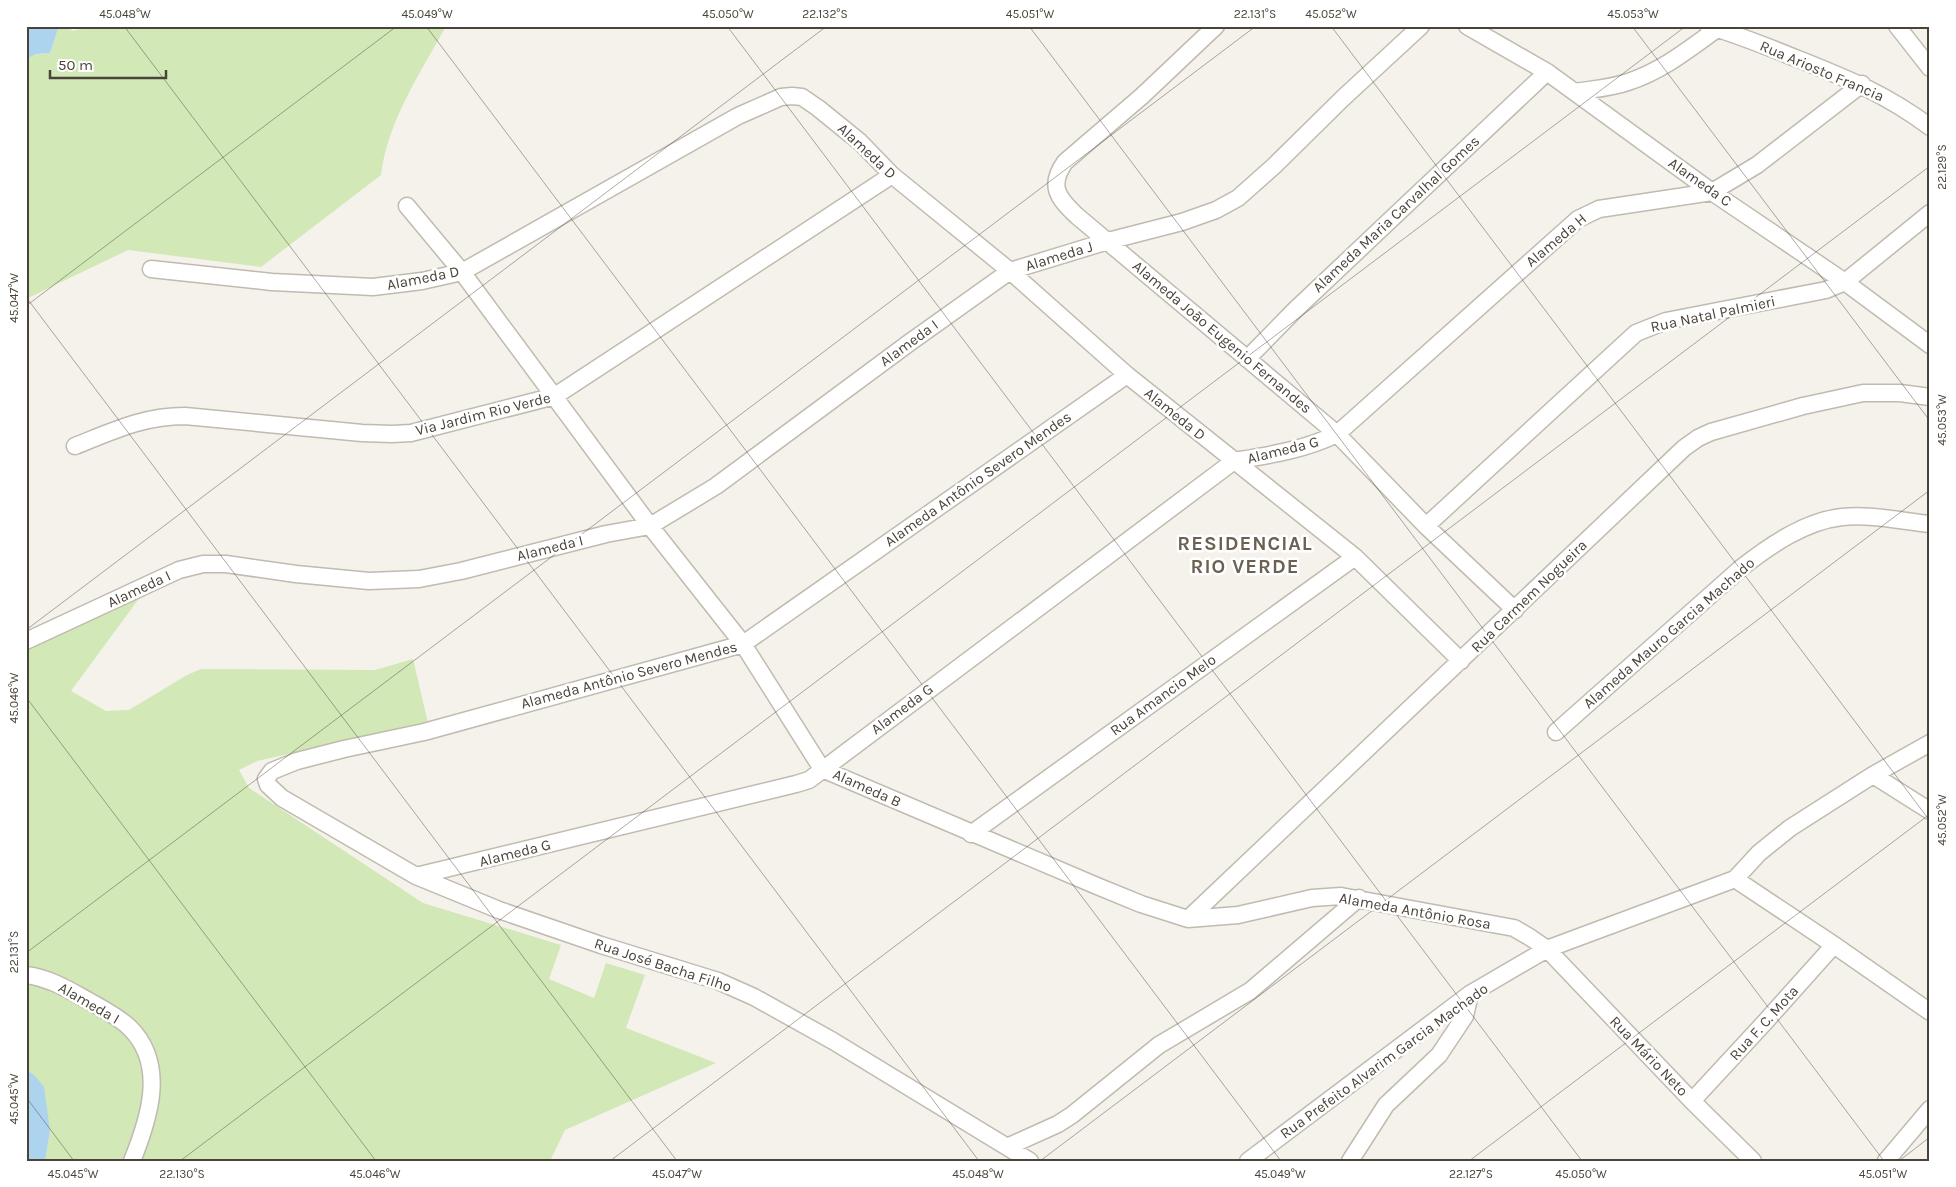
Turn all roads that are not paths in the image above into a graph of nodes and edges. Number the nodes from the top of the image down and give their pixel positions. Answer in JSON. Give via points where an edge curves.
{"nodes":[{"id":1,"x":1216,"y":26,"type":"edge"},
{"id":2,"x":1421,"y":26,"type":"edge"},
{"id":3,"x":1466,"y":26,"type":"edge"},
{"id":4,"x":1897,"y":26,"type":"edge"},
{"id":5,"x":1713,"y":28,"type":"edge"},
{"id":6,"x":1930,"y":68,"type":"edge"},
{"id":7,"x":1547,"y":72,"type":"junction"},
{"id":8,"x":1862,"y":84,"type":"junction"},
{"id":9,"x":1575,"y":92,"type":"junction"},
{"id":10,"x":1930,"y":127,"type":"edge"},
{"id":11,"x":892,"y":175,"type":"junction"},
{"id":12,"x":1712,"y":192,"type":"junction"},
{"id":13,"x":407,"y":206,"type":"dead end"},
{"id":14,"x":1930,"y":213,"type":"edge"},
{"id":15,"x":1108,"y":241,"type":"junction"},
{"id":16,"x":151,"y":269,"type":"dead end"},
{"id":17,"x":1010,"y":271,"type":"junction"},
{"id":18,"x":462,"y":272,"type":"junction"},
{"id":19,"x":1845,"y":282,"type":"junction"},
{"id":20,"x":1930,"y":346,"type":"edge"},
{"id":21,"x":1248,"y":359,"type":"junction"},
{"id":22,"x":1127,"y":375,"type":"junction"},
{"id":23,"x":555,"y":396,"type":"junction"},
{"id":24,"x":1930,"y":397,"type":"edge"},
{"id":25,"x":1337,"y":434,"type":"junction"},
{"id":26,"x":75,"y":446,"type":"dead end"},
{"id":27,"x":1234,"y":461,"type":"junction"},
{"id":28,"x":1930,"y":524,"type":"edge"},
{"id":29,"x":650,"y":526,"type":"junction"},
{"id":30,"x":1426,"y":526,"type":"junction"},
{"id":31,"x":1355,"y":557,"type":"junction"},
{"id":32,"x":1515,"y":610,"type":"junction"},
{"id":33,"x":26,"y":641,"type":"edge"},
{"id":34,"x":743,"y":644,"type":"junction"},
{"id":35,"x":1461,"y":661,"type":"junction"},
{"id":36,"x":1556,"y":732,"type":"dead end"},
{"id":37,"x":1930,"y":743,"type":"edge"},
{"id":38,"x":822,"y":769,"type":"junction"},
{"id":39,"x":1873,"y":775,"type":"junction"},
{"id":40,"x":1930,"y":811,"type":"edge"},
{"id":41,"x":308,"y":814,"type":"joint"},
{"id":42,"x":971,"y":834,"type":"junction"},
{"id":43,"x":416,"y":876,"type":"junction"},
{"id":44,"x":1735,"y":879,"type":"junction"},
{"id":45,"x":1359,"y":898,"type":"junction"},
{"id":46,"x":1188,"y":919,"type":"junction"},
{"id":47,"x":1834,"y":945,"type":"junction"},
{"id":48,"x":1547,"y":949,"type":"junction"},
{"id":49,"x":26,"y":975,"type":"edge"},
{"id":50,"x":1470,"y":994,"type":"junction"},
{"id":51,"x":1930,"y":1012,"type":"edge"},
{"id":52,"x":1692,"y":1101,"type":"junction"},
{"id":53,"x":1930,"y":1109,"type":"edge"},
{"id":54,"x":1007,"y":1147,"type":"junction"},
{"id":55,"x":132,"y":1161,"type":"edge"},
{"id":56,"x":1030,"y":1161,"type":"edge"},
{"id":57,"x":1248,"y":1161,"type":"edge"},
{"id":58,"x":1350,"y":1161,"type":"edge"},
{"id":59,"x":1753,"y":1161,"type":"edge"},
{"id":60,"x":1886,"y":1161,"type":"edge"}],
"edges":[{"from":1,"to":15,"type":"street","name":"Alameda João Eugenio Fernandes","via":[[1065,162],[1058,175],[1056,188],[1062,201]]},
{"from":2,"to":15,"type":"street","name":"Alameda J","via":[[1238,198],[1182,222]]},
{"from":3,"to":7,"type":"street","name":"Alameda C"},
{"from":4,"to":6,"type":"street"},
{"from":5,"to":8,"type":"street","name":"Rua Ariosto Francia"},
{"from":5,"to":9,"type":"street","via":[[1665,66],[1637,79]]},
{"from":7,"to":9,"type":"street","name":"Alameda C"},
{"from":7,"to":21,"type":"street","name":"Alameda Maria Carvalhal Gomes","via":[[1295,310]]},
{"from":8,"to":10,"type":"street","name":"Rua Ariosto Francia","via":[[1897,103]]},
{"from":8,"to":12,"type":"street","name":"Alameda H","via":[[1757,164]]},
{"from":9,"to":12,"type":"street","name":"Alameda C"},
{"from":11,"to":17,"type":"street","name":"Alameda D"},
{"from":11,"to":18,"type":"street","name":"Alameda D","via":[[860,142],[811,102],[798,96],[781,98],[738,116]]},
{"from":11,"to":23,"type":"street","name":"Via Jardim Rio Verde"},
{"from":12,"to":19,"type":"street","name":"Alameda C"},
{"from":12,"to":25,"type":"street","name":"Alameda H","via":[[1599,209],[1578,219]]},
{"from":13,"to":18,"type":"street","name":"Alameda B"},
{"from":14,"to":19,"type":"street","name":"Rua Natal Palmieri"},
{"from":15,"to":17,"type":"street","name":"Alameda J"},
{"from":15,"to":21,"type":"street","name":"Alameda João Eugenio Fernandes"},
{"from":16,"to":18,"type":"street","name":"Alameda D","via":[[272,282],[373,286],[422,281]]},
{"from":17,"to":22,"type":"street","name":"Alameda D"},
{"from":17,"to":29,"type":"street","name":"Alameda I","via":[[716,486]]},
{"from":18,"to":23,"type":"street","name":"Alameda B"},
{"from":19,"to":20,"type":"street","name":"Alameda C"},
{"from":19,"to":30,"type":"street","name":"Rua Natal Palmieri","via":[[1797,297],[1666,321],[1636,333]]},
{"from":21,"to":25,"type":"street","name":"Alameda João Eugenio Fernandes"},
{"from":22,"to":27,"type":"street","name":"Alameda D"},
{"from":22,"to":34,"type":"street","name":"Alameda Antônio Severo Mendes"},
{"from":23,"to":26,"type":"street","name":"Via Jardim Rio Verde","via":[[411,433],[167,416],[140,420]]},
{"from":23,"to":29,"type":"street","name":"Alameda B"},
{"from":24,"to":32,"type":"street","name":"Rua Carmem Nogueira","via":[[1876,392],[1847,396],[1698,438]]},
{"from":25,"to":27,"type":"street","name":"Alameda G","via":[[1304,448]]},
{"from":25,"to":30,"type":"street","name":"Alameda João Eugenio Fernandes"},
{"from":27,"to":31,"type":"street","name":"Alameda D"},
{"from":27,"to":38,"type":"street","name":"Alameda G"},
{"from":28,"to":36,"type":"street","name":"Alameda Mauro Garcia Machado","via":[[1842,517],[1820,522],[1771,546],[1740,568]]},
{"from":29,"to":33,"type":"street","name":"Alameda I","via":[[419,579],[369,582],[203,564],[179,570]]},
{"from":29,"to":34,"type":"street","name":"Alameda B"},
{"from":30,"to":32,"type":"street","name":"Alameda João Eugenio Fernandes"},
{"from":31,"to":35,"type":"street","name":"Alameda D"},
{"from":31,"to":42,"type":"street","name":"Rua Amancio Melo"},
{"from":32,"to":35,"type":"street","name":"Rua Carmem Nogueira"},
{"from":34,"to":38,"type":"street","name":"Alameda B"},
{"from":34,"to":41,"type":"street","name":"Alameda Antônio Severo Mendes","via":[[424,732],[297,761],[272,771],[266,779],[268,785]]},
{"from":35,"to":46,"type":"street","name":"Rua Carmem Nogueira"},
{"from":37,"to":39,"type":"street"},
{"from":38,"to":42,"type":"street","name":"Alameda B"},
{"from":38,"to":43,"type":"street","name":"Alameda G","via":[[812,778],[796,784]]},
{"from":39,"to":40,"type":"street"},
{"from":39,"to":44,"type":"street","via":[[1790,828],[1759,853]]},
{"from":41,"to":43,"type":"street","name":"Rua José Bacha Filho"},
{"from":42,"to":46,"type":"street","name":"Alameda B","via":[[1114,893]]},
{"from":43,"to":54,"type":"street","name":"Rua José Bacha Filho","via":[[499,910],[740,990],[833,1041]]},
{"from":44,"to":47,"type":"street"},
{"from":44,"to":48,"type":"street","name":"Rua Prefeito Alvarim Garcia Machado"},
{"from":45,"to":46,"type":"street","name":"Alameda Antônio Rosa","via":[[1312,898],[1238,915]]},
{"from":45,"to":48,"type":"street","name":"Alameda Antônio Rosa","via":[[1514,928]]},
{"from":45,"to":54,"type":"street","via":[[1250,991],[1153,1049],[1065,1120]]},
{"from":47,"to":51,"type":"street"},
{"from":47,"to":52,"type":"street","name":"Rua F. C. Mota"},
{"from":48,"to":50,"type":"street","name":"Rua Prefeito Alvarim Garcia Machado"},
{"from":48,"to":52,"type":"street","name":"Rua Mário Neto"},
{"from":49,"to":55,"type":"street","name":"Alameda I","via":[[57,983],[113,1015],[141,1042],[150,1061],[151,1099],[146,1125]]},
{"from":50,"to":57,"type":"street","name":"Rua Prefeito Alvarim Garcia Machado"},
{"from":50,"to":58,"type":"street","via":[[1465,1016],[1439,1055],[1386,1105]]},
{"from":52,"to":59,"type":"street","name":"Rua Mário Neto"},
{"from":53,"to":60,"type":"street"},
{"from":54,"to":56,"type":"street","name":"Rua José Bacha Filho"}]}
